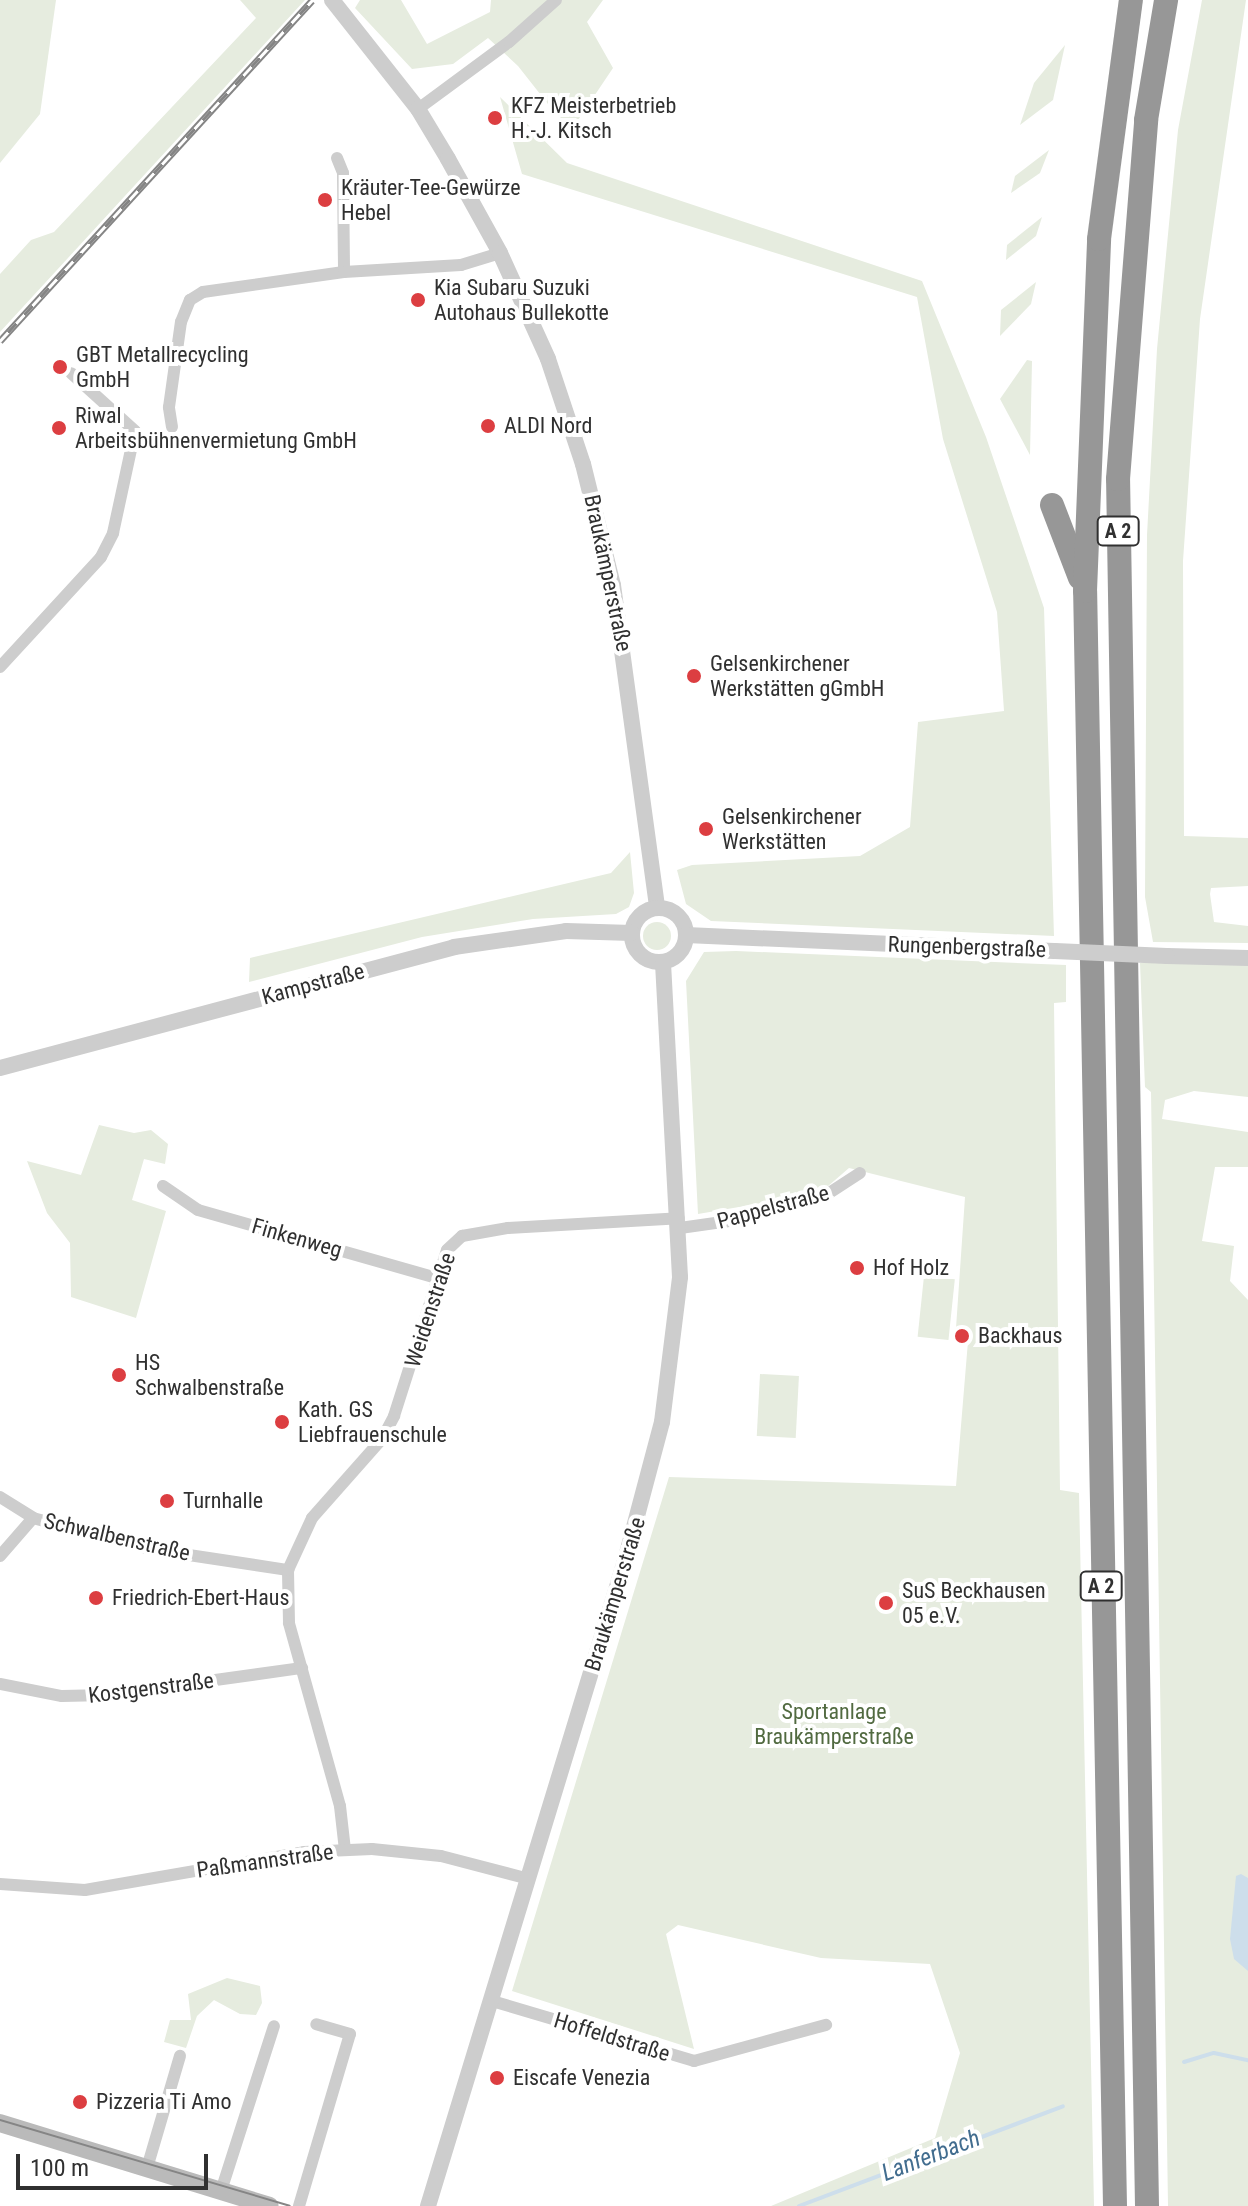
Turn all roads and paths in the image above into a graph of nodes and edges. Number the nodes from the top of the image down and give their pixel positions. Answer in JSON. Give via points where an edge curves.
{"nodes":[{"id":1,"x":556,"y":0,"type":"edge"},
{"id":2,"x":1131,"y":0,"type":"edge"},
{"id":3,"x":1166,"y":0,"type":"edge"},
{"id":4,"x":336,"y":5,"type":"edge"},
{"id":5,"x":418,"y":109,"type":"junction"},
{"id":6,"x":337,"y":158,"type":"dead end"},
{"id":7,"x":500,"y":253,"type":"junction"},
{"id":8,"x":344,"y":272,"type":"junction"},
{"id":9,"x":71,"y":373,"type":"dead end"},
{"id":10,"x":172,"y":427,"type":"dead end"},
{"id":11,"x":1052,"y":505,"type":"dead end"},
{"id":12,"x":1085,"y":591,"type":"junction"},
{"id":13,"x":0,"y":667,"type":"edge"},
{"id":14,"x":657,"y":908,"type":"junction"},
{"id":15,"x":632,"y":933,"type":"junction"},
{"id":16,"x":686,"y":935,"type":"junction"},
{"id":17,"x":1248,"y":958,"type":"edge"},
{"id":18,"x":663,"y":962,"type":"junction"},
{"id":19,"x":0,"y":1068,"type":"edge"},
{"id":20,"x":860,"y":1173,"type":"dead end"},
{"id":21,"x":163,"y":1186,"type":"dead end"},
{"id":22,"x":679,"y":1223,"type":"junction"},
{"id":23,"x":437,"y":1278,"type":"junction"},
{"id":24,"x":0,"y":1497,"type":"edge"},
{"id":25,"x":33,"y":1518,"type":"junction"},
{"id":26,"x":0,"y":1556,"type":"edge"},
{"id":27,"x":288,"y":1570,"type":"junction"},
{"id":28,"x":302,"y":1668,"type":"junction"},
{"id":29,"x":0,"y":1684,"type":"edge"},
{"id":30,"x":345,"y":1850,"type":"junction"},
{"id":31,"x":529,"y":1879,"type":"junction"},
{"id":32,"x":0,"y":1884,"type":"edge"},
{"id":33,"x":492,"y":2001,"type":"junction"},
{"id":34,"x":316,"y":2024,"type":"dead end"},
{"id":35,"x":826,"y":2025,"type":"dead end"},
{"id":36,"x":274,"y":2026,"type":"dead end"},
{"id":37,"x":180,"y":2056,"type":"dead end"},
{"id":38,"x":0,"y":2123,"type":"edge"},
{"id":39,"x":147,"y":2168,"type":"junction"},
{"id":40,"x":221,"y":2191,"type":"junction"},
{"id":41,"x":269,"y":2206,"type":"edge"},
{"id":42,"x":299,"y":2206,"type":"edge"},
{"id":43,"x":428,"y":2206,"type":"edge"},
{"id":44,"x":1115,"y":2206,"type":"edge"},
{"id":45,"x":1147,"y":2206,"type":"edge"}],
"edges":[{"from":1,"to":5,"type":"street"},
{"from":2,"to":12,"type":"highway","number":"A 2","via":[[1099,239]]},
{"from":3,"to":45,"type":"highway","number":"A 2","via":[[1146,120],[1118,479]]},
{"from":4,"to":5,"type":"street","name":"Braukämperstraße"},
{"from":5,"to":7,"type":"street","name":"Braukämperstraße"},
{"from":6,"to":8,"type":"street","via":[[343,173]]},
{"from":7,"to":8,"type":"street","via":[[461,265]]},
{"from":7,"to":14,"type":"street","name":"Braukämperstraße","via":[[548,359],[599,523],[625,651]]},
{"from":8,"to":10,"type":"street","via":[[203,292],[190,300],[181,322],[169,407]]},
{"from":9,"to":13,"type":"street","via":[[135,431],[113,533],[101,557]]},
{"from":11,"to":12,"type":"highway"},
{"from":12,"to":44,"type":"highway","number":"A 2"},
{"from":14,"to":15,"type":"street","via":[[642,914]]},
{"from":14,"to":16,"type":"street","via":[[676,914]]},
{"from":15,"to":18,"type":"street","via":[[637,951]]},
{"from":15,"to":19,"type":"street","name":"Kampstraße","via":[[566,931],[454,947]]},
{"from":16,"to":17,"type":"street","name":"Rungenbergstraße","bridge":true},
{"from":16,"to":18,"type":"street","via":[[677,955]]},
{"from":18,"to":22,"type":"street","name":"Braukämperstraße"},
{"from":20,"to":22,"type":"street","name":"Pappelstraße","via":[[823,1197],[743,1219]]},
{"from":21,"to":23,"type":"street","name":"Finkenweg","via":[[198,1210]]},
{"from":22,"to":23,"type":"street","name":"Weidenstraße","via":[[536,1225],[462,1236],[447,1250]]},
{"from":22,"to":31,"type":"street","name":"Braukämperstraße","via":[[676,1327],[653,1462]]},
{"from":23,"to":27,"type":"street","name":"Weidenstraße","via":[[394,1416],[382,1439],[312,1518]]},
{"from":24,"to":25,"type":"street","name":"Schwalbenstraße"},
{"from":25,"to":26,"type":"street"},
{"from":25,"to":27,"type":"street","name":"Schwalbenstraße","via":[[149,1549]]},
{"from":27,"to":28,"type":"street","name":"Weidenstraße","via":[[286,1609]]},
{"from":28,"to":29,"type":"street","name":"Kostgenstraße","via":[[107,1695],[62,1696]]},
{"from":28,"to":30,"type":"street","name":"Weidenstraße","via":[[340,1806]]},
{"from":30,"to":31,"type":"street","name":"Paßmannstraße","via":[[441,1856]]},
{"from":30,"to":32,"type":"street","name":"Paßmannstraße","via":[[85,1890]]},
{"from":31,"to":33,"type":"street","name":"Braukämperstraße"},
{"from":33,"to":35,"type":"street","name":"Hoffeldstraße","via":[[694,2061]]},
{"from":33,"to":43,"type":"street","name":"Braukämperstraße"},
{"from":34,"to":42,"type":"street","via":[[350,2034]]},
{"from":36,"to":40,"type":"street"},
{"from":37,"to":39,"type":"street"},
{"from":38,"to":39,"type":"main road"},
{"from":39,"to":40,"type":"main road"},
{"from":40,"to":41,"type":"main road"}]}
